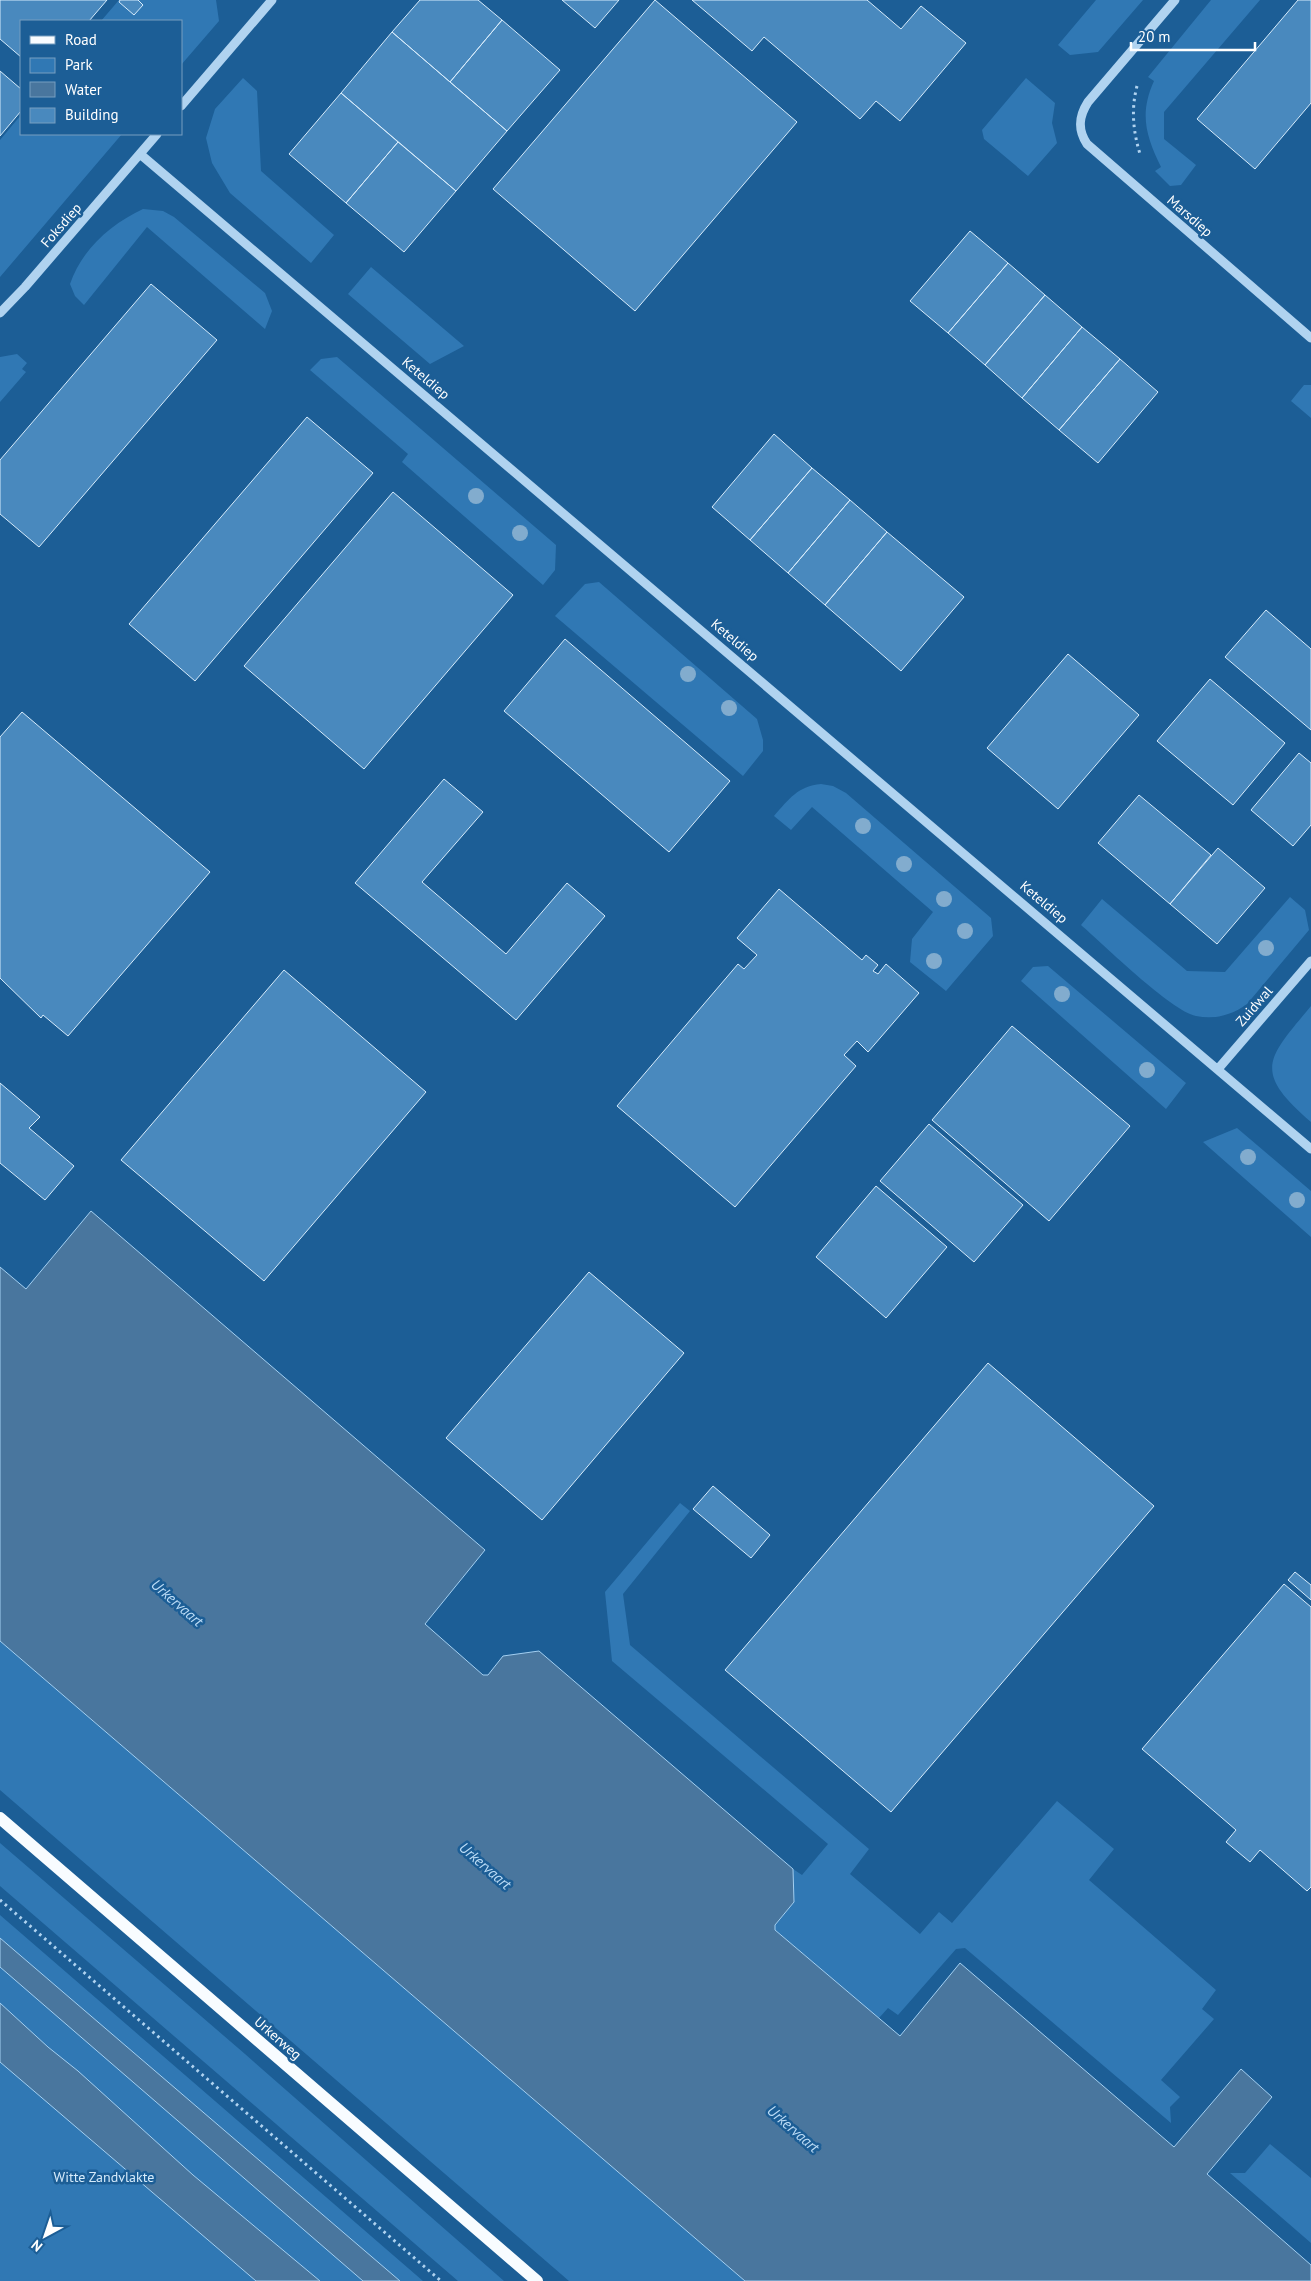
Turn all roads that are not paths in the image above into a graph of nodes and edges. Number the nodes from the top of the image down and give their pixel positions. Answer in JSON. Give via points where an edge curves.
{"nodes":[{"id":1,"x":272,"y":0,"type":"edge"},
{"id":2,"x":1175,"y":0,"type":"edge"},
{"id":3,"x":182,"y":105,"type":"edge"},
{"id":4,"x":156,"y":135,"type":"edge"},
{"id":5,"x":140,"y":154,"type":"junction"},
{"id":6,"x":0,"y":313,"type":"edge"},
{"id":7,"x":1311,"y":338,"type":"edge"},
{"id":8,"x":1311,"y":962,"type":"edge"},
{"id":9,"x":1218,"y":1069,"type":"junction"},
{"id":10,"x":1311,"y":1149,"type":"edge"},
{"id":11,"x":0,"y":1818,"type":"edge"},
{"id":12,"x":537,"y":2281,"type":"edge"}],
"edges":[{"from":1,"to":3,"type":"street"},
{"from":2,"to":7,"type":"street","name":"Marsdiep","via":[[1081,112],[1081,135],[1087,144]]},
{"from":4,"to":5,"type":"street","name":"Foksdiep"},
{"from":5,"to":6,"type":"street","name":"Foksdiep"},
{"from":5,"to":9,"type":"street","name":"Keteldiep"},
{"from":8,"to":9,"type":"street","name":"Zuidwal"},
{"from":9,"to":10,"type":"street","name":"Keteldiep"},
{"from":11,"to":12,"type":"main road","name":"Urkerweg"}]}
